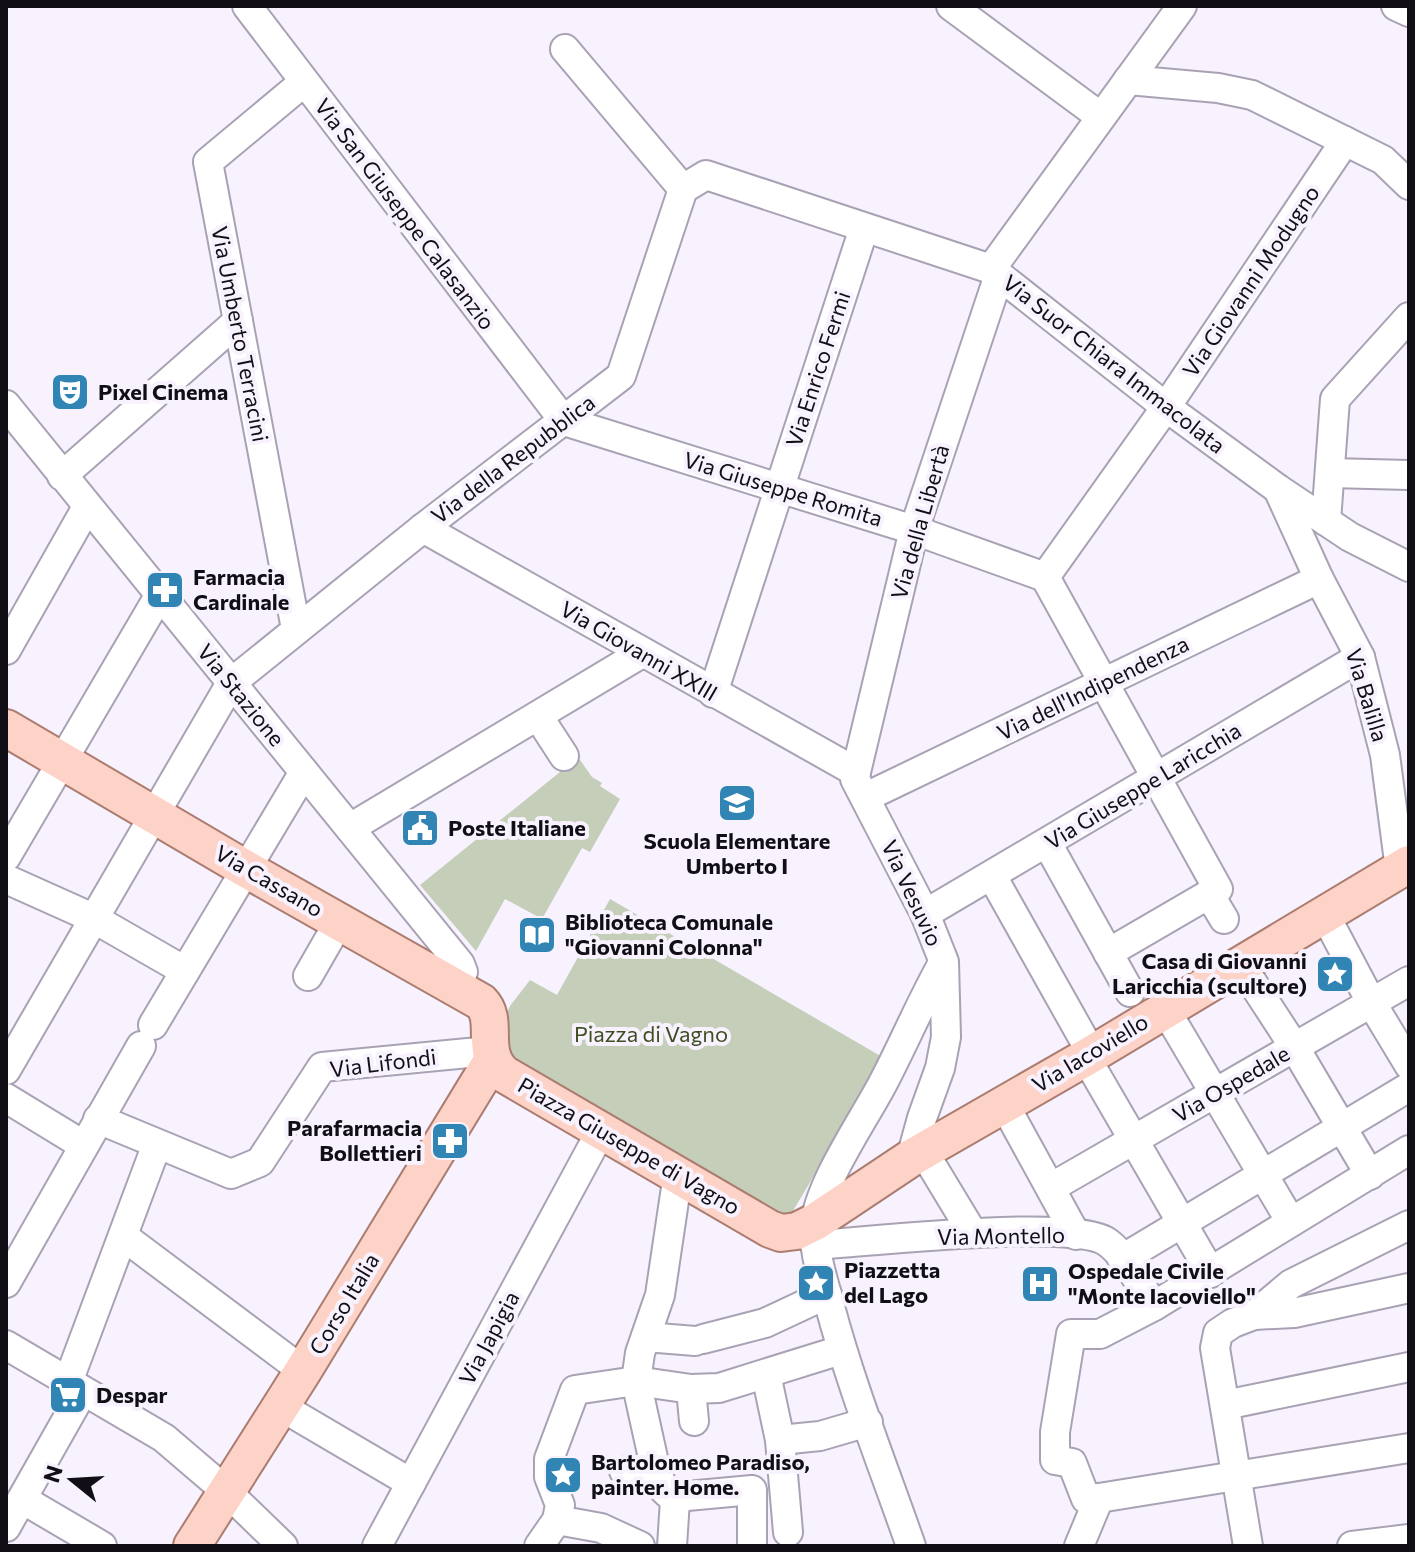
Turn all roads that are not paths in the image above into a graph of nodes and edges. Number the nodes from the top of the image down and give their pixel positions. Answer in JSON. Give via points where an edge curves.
{"nodes":[{"id":1,"x":247,"y":6,"type":"edge"},
{"id":2,"x":951,"y":6,"type":"edge"},
{"id":3,"x":1182,"y":6,"type":"edge"},
{"id":4,"x":1396,"y":6,"type":"edge"},
{"id":5,"x":1409,"y":12,"type":"edge"},
{"id":6,"x":565,"y":49,"type":"dead end"},
{"id":7,"x":1128,"y":80,"type":"junction"},
{"id":8,"x":304,"y":82,"type":"junction"},
{"id":9,"x":1101,"y":117,"type":"junction"},
{"id":10,"x":1345,"y":141,"type":"junction"},
{"id":11,"x":694,"y":182,"type":"junction"},
{"id":12,"x":1409,"y":185,"type":"edge"},
{"id":13,"x":864,"y":228,"type":"junction"},
{"id":14,"x":995,"y":272,"type":"junction"},
{"id":15,"x":1409,"y":317,"type":"edge"},
{"id":16,"x":238,"y":321,"type":"junction"},
{"id":17,"x":6,"y":405,"type":"edge"},
{"id":18,"x":1166,"y":407,"type":"junction"},
{"id":19,"x":564,"y":421,"type":"junction"},
{"id":20,"x":1330,"y":473,"type":"junction"},
{"id":21,"x":1409,"y":475,"type":"edge"},
{"id":22,"x":62,"y":476,"type":"junction"},
{"id":23,"x":780,"y":489,"type":"junction"},
{"id":24,"x":1278,"y":489,"type":"junction"},
{"id":25,"x":87,"y":507,"type":"junction"},
{"id":26,"x":1326,"y":521,"type":"junction"},
{"id":27,"x":423,"y":528,"type":"junction"},
{"id":28,"x":914,"y":530,"type":"junction"},
{"id":29,"x":1409,"y":567,"type":"edge"},
{"id":30,"x":1045,"y":577,"type":"junction"},
{"id":31,"x":1319,"y":579,"type":"junction"},
{"id":32,"x":159,"y":596,"type":"junction"},
{"id":33,"x":296,"y":629,"type":"junction"},
{"id":34,"x":6,"y":650,"type":"edge"},
{"id":35,"x":642,"y":653,"type":"junction"},
{"id":36,"x":1360,"y":657,"type":"junction"},
{"id":37,"x":231,"y":683,"type":"junction"},
{"id":38,"x":1103,"y":683,"type":"junction"},
{"id":39,"x":713,"y":693,"type":"junction"},
{"id":40,"x":538,"y":716,"type":"junction"},
{"id":41,"x":6,"y":728,"type":"edge"},
{"id":42,"x":564,"y":756,"type":"dead end"},
{"id":43,"x":63,"y":760,"type":"junction"},
{"id":44,"x":1397,"y":761,"type":"edge"},
{"id":45,"x":304,"y":772,"type":"junction"},
{"id":46,"x":1156,"y":778,"type":"junction"},
{"id":47,"x":861,"y":784,"type":"junction"},
{"id":48,"x":153,"y":814,"type":"junction"},
{"id":49,"x":350,"y":828,"type":"junction"},
{"id":50,"x":1047,"y":843,"type":"junction"},
{"id":51,"x":6,"y":857,"type":"edge"},
{"id":52,"x":246,"y":869,"type":"junction"},
{"id":53,"x":1405,"y":869,"type":"edge"},
{"id":54,"x":992,"y":876,"type":"junction"},
{"id":55,"x":6,"y":879,"type":"edge"},
{"id":56,"x":1214,"y":891,"type":"junction"},
{"id":57,"x":925,"y":914,"type":"junction"},
{"id":58,"x":1325,"y":915,"type":"junction"},
{"id":59,"x":93,"y":918,"type":"junction"},
{"id":60,"x":1224,"y":919,"type":"dead end"},
{"id":61,"x":339,"y":922,"type":"junction"},
{"id":62,"x":1108,"y":953,"type":"junction"},
{"id":63,"x":944,"y":962,"type":"junction"},
{"id":64,"x":1241,"y":965,"type":"junction"},
{"id":65,"x":185,"y":971,"type":"junction"},
{"id":66,"x":308,"y":976,"type":"dead end"},
{"id":67,"x":1409,"y":981,"type":"edge"},
{"id":68,"x":455,"y":987,"type":"junction"},
{"id":69,"x":1130,"y":992,"type":"dead end"},
{"id":70,"x":1371,"y":1002,"type":"junction"},
{"id":71,"x":1165,"y":1009,"type":"junction"},
{"id":72,"x":1295,"y":1048,"type":"junction"},
{"id":73,"x":491,"y":1055,"type":"junction"},
{"id":74,"x":1089,"y":1055,"type":"junction"},
{"id":75,"x":1409,"y":1065,"type":"edge"},
{"id":76,"x":6,"y":1070,"type":"edge"},
{"id":77,"x":1409,"y":1087,"type":"edge"},
{"id":78,"x":1215,"y":1094,"type":"junction"},
{"id":79,"x":6,"y":1098,"type":"edge"},
{"id":80,"x":1004,"y":1104,"type":"junction"},
{"id":81,"x":36,"y":1116,"type":"junction"},
{"id":82,"x":98,"y":1119,"type":"junction"},
{"id":83,"x":6,"y":1128,"type":"edge"},
{"id":84,"x":1342,"y":1129,"type":"junction"},
{"id":85,"x":601,"y":1131,"type":"junction"},
{"id":86,"x":1133,"y":1140,"type":"junction"},
{"id":87,"x":157,"y":1144,"type":"junction"},
{"id":88,"x":83,"y":1145,"type":"junction"},
{"id":89,"x":1409,"y":1150,"type":"edge"},
{"id":90,"x":917,"y":1155,"type":"junction"},
{"id":91,"x":678,"y":1174,"type":"junction"},
{"id":92,"x":1264,"y":1175,"type":"junction"},
{"id":93,"x":1370,"y":1175,"type":"junction"},
{"id":94,"x":1052,"y":1187,"type":"junction"},
{"id":95,"x":1291,"y":1222,"type":"junction"},
{"id":96,"x":1182,"y":1224,"type":"junction"},
{"id":97,"x":1409,"y":1225,"type":"edge"},
{"id":98,"x":770,"y":1229,"type":"joint"},
{"id":99,"x":972,"y":1232,"type":"junction"},
{"id":100,"x":815,"y":1234,"type":"junction"},
{"id":101,"x":1076,"y":1235,"type":"junction"},
{"id":102,"x":123,"y":1236,"type":"junction"},
{"id":103,"x":1124,"y":1266,"type":"junction"},
{"id":104,"x":1211,"y":1273,"type":"junction"},
{"id":105,"x":6,"y":1283,"type":"edge"},
{"id":106,"x":1409,"y":1288,"type":"edge"},
{"id":107,"x":827,"y":1294,"type":"junction"},
{"id":108,"x":1154,"y":1306,"type":"junction"},
{"id":109,"x":1254,"y":1315,"type":"junction"},
{"id":110,"x":646,"y":1337,"type":"junction"},
{"id":111,"x":6,"y":1345,"type":"edge"},
{"id":112,"x":841,"y":1350,"type":"junction"},
{"id":113,"x":1409,"y":1367,"type":"edge"},
{"id":114,"x":303,"y":1371,"type":"junction"},
{"id":115,"x":766,"y":1374,"type":"junction"},
{"id":116,"x":636,"y":1381,"type":"junction"},
{"id":117,"x":76,"y":1387,"type":"junction"},
{"id":118,"x":691,"y":1389,"type":"junction"},
{"id":119,"x":1225,"y":1405,"type":"junction"},
{"id":120,"x":280,"y":1406,"type":"junction"},
{"id":121,"x":694,"y":1421,"type":"dead end"},
{"id":122,"x":868,"y":1422,"type":"junction"},
{"id":123,"x":780,"y":1440,"type":"junction"},
{"id":124,"x":1409,"y":1448,"type":"edge"},
{"id":125,"x":655,"y":1467,"type":"junction"},
{"id":126,"x":624,"y":1471,"type":"dead end"},
{"id":127,"x":1236,"y":1477,"type":"junction"},
{"id":128,"x":411,"y":1483,"type":"junction"},
{"id":129,"x":226,"y":1491,"type":"junction"},
{"id":130,"x":1092,"y":1498,"type":"junction"},
{"id":131,"x":22,"y":1499,"type":"junction"},
{"id":132,"x":675,"y":1500,"type":"junction"},
{"id":133,"x":6,"y":1527,"type":"edge"},
{"id":134,"x":788,"y":1532,"type":"dead end"},
{"id":135,"x":545,"y":1539,"type":"edge"},
{"id":136,"x":1409,"y":1539,"type":"edge"},
{"id":137,"x":102,"y":1546,"type":"edge"},
{"id":138,"x":192,"y":1546,"type":"edge"},
{"id":139,"x":283,"y":1546,"type":"edge"},
{"id":140,"x":377,"y":1546,"type":"edge"},
{"id":141,"x":640,"y":1546,"type":"edge"},
{"id":142,"x":672,"y":1546,"type":"edge"},
{"id":143,"x":752,"y":1546,"type":"edge"},
{"id":144,"x":911,"y":1546,"type":"edge"},
{"id":145,"x":1079,"y":1546,"type":"edge"},
{"id":146,"x":1248,"y":1546,"type":"edge"},
{"id":147,"x":1352,"y":1546,"type":"edge"}],
"edges":[{"from":1,"to":8,"type":"street","name":"Via San Giuseppe Calasanzio"},
{"from":2,"to":9,"type":"street"},
{"from":3,"to":7,"type":"street","name":"Via della Libertà"},
{"from":4,"to":5,"type":"street"},
{"from":6,"to":11,"type":"street"},
{"from":7,"to":9,"type":"street","name":"Via della Libertà"},
{"from":7,"to":10,"type":"street","via":[[1252,95]]},
{"from":8,"to":16,"type":"street","name":"Via Umberto Terracini","via":[[208,162]]},
{"from":8,"to":19,"type":"street","name":"Via San Giuseppe Calasanzio"},
{"from":9,"to":14,"type":"street","name":"Via della Libertà"},
{"from":10,"to":12,"type":"street","via":[[1383,160]]},
{"from":10,"to":18,"type":"street","name":"Via Giovanni Modugno"},
{"from":11,"to":13,"type":"street","name":"Via Suor Chiara Immacolata"},
{"from":11,"to":19,"type":"street","name":"Via della Repubblica","via":[[621,376]]},
{"from":13,"to":14,"type":"street","name":"Via Suor Chiara Immacolata"},
{"from":13,"to":23,"type":"street","name":"Via Enrico Fermi"},
{"from":14,"to":18,"type":"street","name":"Via Suor Chiara Immacolata"},
{"from":14,"to":28,"type":"street","name":"Via della Libertà"},
{"from":15,"to":20,"type":"street","via":[[1335,399]]},
{"from":16,"to":22,"type":"street"},
{"from":16,"to":33,"type":"street","name":"Via Umberto Terracini"},
{"from":17,"to":22,"type":"street","name":"Via Stazione"},
{"from":18,"to":24,"type":"street","name":"Via Suor Chiara Immacolata"},
{"from":18,"to":30,"type":"street","name":"Via Giovanni Modugno"},
{"from":19,"to":23,"type":"street","name":"Via Giuseppe Romita"},
{"from":19,"to":27,"type":"street","name":"Via della Repubblica"},
{"from":20,"to":21,"type":"street"},
{"from":20,"to":26,"type":"street"},
{"from":22,"to":25,"type":"street","name":"Via Stazione"},
{"from":23,"to":28,"type":"street","name":"Via Giuseppe Romita"},
{"from":23,"to":39,"type":"street","name":"Via Enrico Fermi"},
{"from":24,"to":26,"type":"street","name":"Via Suor Chiara Immacolata"},
{"from":24,"to":31,"type":"street","name":"Via Balilla"},
{"from":25,"to":32,"type":"street","name":"Via Stazione"},
{"from":25,"to":34,"type":"street"},
{"from":26,"to":29,"type":"street","name":"Via Suor Chiara Immacolata"},
{"from":27,"to":33,"type":"street","name":"Via della Repubblica"},
{"from":27,"to":35,"type":"street","name":"Via Giovanni XXIII"},
{"from":28,"to":30,"type":"street","name":"Via Giuseppe Romita"},
{"from":28,"to":47,"type":"street","name":"Via della Libertà"},
{"from":30,"to":38,"type":"street"},
{"from":31,"to":36,"type":"street","name":"Via Balilla"},
{"from":31,"to":38,"type":"street","name":"Via dell'Indipendenza"},
{"from":32,"to":37,"type":"street","name":"Via Stazione"},
{"from":32,"to":43,"type":"street"},
{"from":33,"to":37,"type":"street","name":"Via della Repubblica"},
{"from":35,"to":39,"type":"street","name":"Via Giovanni XXIII"},
{"from":35,"to":40,"type":"street"},
{"from":36,"to":44,"type":"street","name":"Via Balilla"},
{"from":36,"to":46,"type":"street","name":"Via Giuseppe Laricchia"},
{"from":37,"to":45,"type":"street","name":"Via Stazione"},
{"from":37,"to":48,"type":"street","name":"Via della Repubblica"},
{"from":38,"to":46,"type":"street"},
{"from":38,"to":47,"type":"street","name":"Via dell'Indipendenza"},
{"from":39,"to":47,"type":"street","name":"Via Giovanni XXIII"},
{"from":40,"to":42,"type":"street"},
{"from":40,"to":49,"type":"street"},
{"from":41,"to":43,"type":"main road","name":"Via Cassano"},
{"from":43,"to":48,"type":"main road","name":"Via Cassano"},
{"from":43,"to":51,"type":"street"},
{"from":44,"to":53,"type":"street","name":"Via Balilla"},
{"from":45,"to":49,"type":"street","name":"Via Stazione"},
{"from":45,"to":52,"type":"street"},
{"from":46,"to":50,"type":"street","name":"Via Giuseppe Laricchia"},
{"from":46,"to":56,"type":"street"},
{"from":47,"to":57,"type":"street","name":"Via Vesuvio"},
{"from":48,"to":52,"type":"main road","name":"Via Cassano"},
{"from":48,"to":59,"type":"street","name":"Via della Repubblica"},
{"from":49,"to":68,"type":"street","name":"Via Stazione","via":[[460,964],[463,972]]},
{"from":50,"to":54,"type":"street","name":"Via Giuseppe Laricchia"},
{"from":50,"to":62,"type":"street"},
{"from":52,"to":61,"type":"main road","name":"Via Cassano"},
{"from":52,"to":65,"type":"street"},
{"from":53,"to":58,"type":"main road","name":"Via Iacoviello"},
{"from":54,"to":57,"type":"street","name":"Via Giuseppe Laricchia"},
{"from":54,"to":74,"type":"street"},
{"from":55,"to":59,"type":"street"},
{"from":56,"to":60,"type":"street"},
{"from":56,"to":62,"type":"street"},
{"from":57,"to":63,"type":"street","name":"Via Vesuvio"},
{"from":58,"to":64,"type":"main road","name":"Via Iacoviello"},
{"from":58,"to":70,"type":"street"},
{"from":59,"to":65,"type":"street"},
{"from":59,"to":76,"type":"street","name":"Via della Repubblica"},
{"from":61,"to":66,"type":"street"},
{"from":61,"to":68,"type":"main road","name":"Via Cassano"},
{"from":62,"to":69,"type":"street"},
{"from":63,"to":90,"type":"street","name":"Via Vesuvio","via":[[946,1037]]},
{"from":63,"to":100,"type":"street","via":[[834,1172],[821,1200]]},
{"from":64,"to":71,"type":"main road","name":"Via Iacoviello"},
{"from":64,"to":72,"type":"street"},
{"from":65,"to":82,"type":"street"},
{"from":67,"to":70,"type":"street","name":"Via Ospedale"},
{"from":68,"to":73,"type":"main road","name":"Via Cassano","via":[[485,1007]]},
{"from":70,"to":72,"type":"street","name":"Via Ospedale"},
{"from":70,"to":75,"type":"street"},
{"from":71,"to":74,"type":"main road","name":"Via Iacoviello"},
{"from":71,"to":78,"type":"street"},
{"from":72,"to":78,"type":"street","name":"Via Ospedale"},
{"from":72,"to":84,"type":"street"},
{"from":73,"to":85,"type":"main road","name":"Piazza Giuseppe di Vagno","via":[[504,1074]]},
{"from":73,"to":87,"type":"street","name":"Via Lifondi","via":[[322,1067],[260,1162],[231,1174]]},
{"from":73,"to":114,"type":"main road","name":"Corso Italia"},
{"from":74,"to":80,"type":"main road","name":"Via Iacoviello"},
{"from":74,"to":86,"type":"street"},
{"from":77,"to":84,"type":"street"},
{"from":78,"to":86,"type":"street","name":"Via Ospedale"},
{"from":78,"to":92,"type":"street"},
{"from":79,"to":81,"type":"street"},
{"from":80,"to":90,"type":"main road","name":"Via Iacoviello"},
{"from":80,"to":94,"type":"street"},
{"from":81,"to":83,"type":"street"},
{"from":81,"to":88,"type":"street"},
{"from":82,"to":87,"type":"street","name":"Via Lifondi"},
{"from":82,"to":88,"type":"street"},
{"from":84,"to":92,"type":"street"},
{"from":84,"to":93,"type":"street"},
{"from":85,"to":91,"type":"main road","name":"Piazza Giuseppe di Vagno"},
{"from":85,"to":128,"type":"street","name":"Via Japigia"},
{"from":86,"to":94,"type":"street","name":"Via Ospedale"},
{"from":86,"to":96,"type":"street"},
{"from":87,"to":102,"type":"street"},
{"from":88,"to":105,"type":"street"},
{"from":89,"to":93,"type":"street"},
{"from":90,"to":99,"type":"street"},
{"from":90,"to":100,"type":"main road","name":"Via Iacoviello"},
{"from":91,"to":98,"type":"main road","name":"Piazza Giuseppe di Vagno"},
{"from":91,"to":110,"type":"street","via":[[682,1244]]},
{"from":92,"to":95,"type":"street"},
{"from":92,"to":96,"type":"street"},
{"from":93,"to":95,"type":"street"},
{"from":94,"to":101,"type":"street"},
{"from":95,"to":104,"type":"street"},
{"from":96,"to":103,"type":"street"},
{"from":96,"to":104,"type":"street"},
{"from":97,"to":109,"type":"street","via":[[1291,1284]]},
{"from":98,"to":100,"type":"main road","name":"Via Iacoviello"},
{"from":99,"to":100,"type":"street","name":"Via Montello"},
{"from":99,"to":101,"type":"street","name":"Via Montello"},
{"from":100,"to":107,"type":"street"},
{"from":101,"to":103,"type":"street","name":"Via Montello","via":[[1105,1241]]},
{"from":102,"to":114,"type":"street"},
{"from":102,"to":117,"type":"street"},
{"from":103,"to":108,"type":"street","name":"Via Montello"},
{"from":104,"to":108,"type":"street"},
{"from":106,"to":109,"type":"street","via":[[1294,1313]]},
{"from":107,"to":110,"type":"street","via":[[765,1323],[699,1340]]},
{"from":107,"to":112,"type":"street"},
{"from":108,"to":130,"type":"street","via":[[1100,1334],[1071,1334],[1055,1460],[1072,1463]]},
{"from":109,"to":119,"type":"street","via":[[1218,1333],[1215,1348]]},
{"from":110,"to":116,"type":"street"},
{"from":111,"to":117,"type":"street"},
{"from":112,"to":115,"type":"street"},
{"from":112,"to":122,"type":"street"},
{"from":113,"to":119,"type":"street"},
{"from":114,"to":120,"type":"main road","name":"Corso Italia"},
{"from":115,"to":118,"type":"street","via":[[719,1388]]},
{"from":115,"to":123,"type":"street"},
{"from":116,"to":118,"type":"street"},
{"from":116,"to":125,"type":"street"},
{"from":116,"to":135,"type":"street","via":[[575,1390],[549,1459],[549,1477],[560,1505]]},
{"from":117,"to":129,"type":"street","via":[[164,1438]]},
{"from":117,"to":131,"type":"street"},
{"from":118,"to":121,"type":"street"},
{"from":119,"to":127,"type":"street"},
{"from":120,"to":128,"type":"street"},
{"from":120,"to":129,"type":"main road","name":"Corso Italia"},
{"from":122,"to":123,"type":"street","via":[[820,1436]]},
{"from":122,"to":144,"type":"street"},
{"from":123,"to":134,"type":"street"},
{"from":124,"to":127,"type":"street"},
{"from":125,"to":126,"type":"street"},
{"from":125,"to":132,"type":"street","via":[[664,1490]]},
{"from":127,"to":130,"type":"street"},
{"from":127,"to":146,"type":"street"},
{"from":128,"to":140,"type":"street","name":"Via Japigia"},
{"from":129,"to":138,"type":"main road","name":"Corso Italia"},
{"from":129,"to":139,"type":"street"},
{"from":130,"to":145,"type":"street"},
{"from":131,"to":133,"type":"street"},
{"from":131,"to":137,"type":"street"},
{"from":132,"to":142,"type":"street"},
{"from":132,"to":143,"type":"street","via":[[752,1490]]},
{"from":135,"to":141,"type":"street","via":[[601,1528]]},
{"from":136,"to":147,"type":"street"}]}
